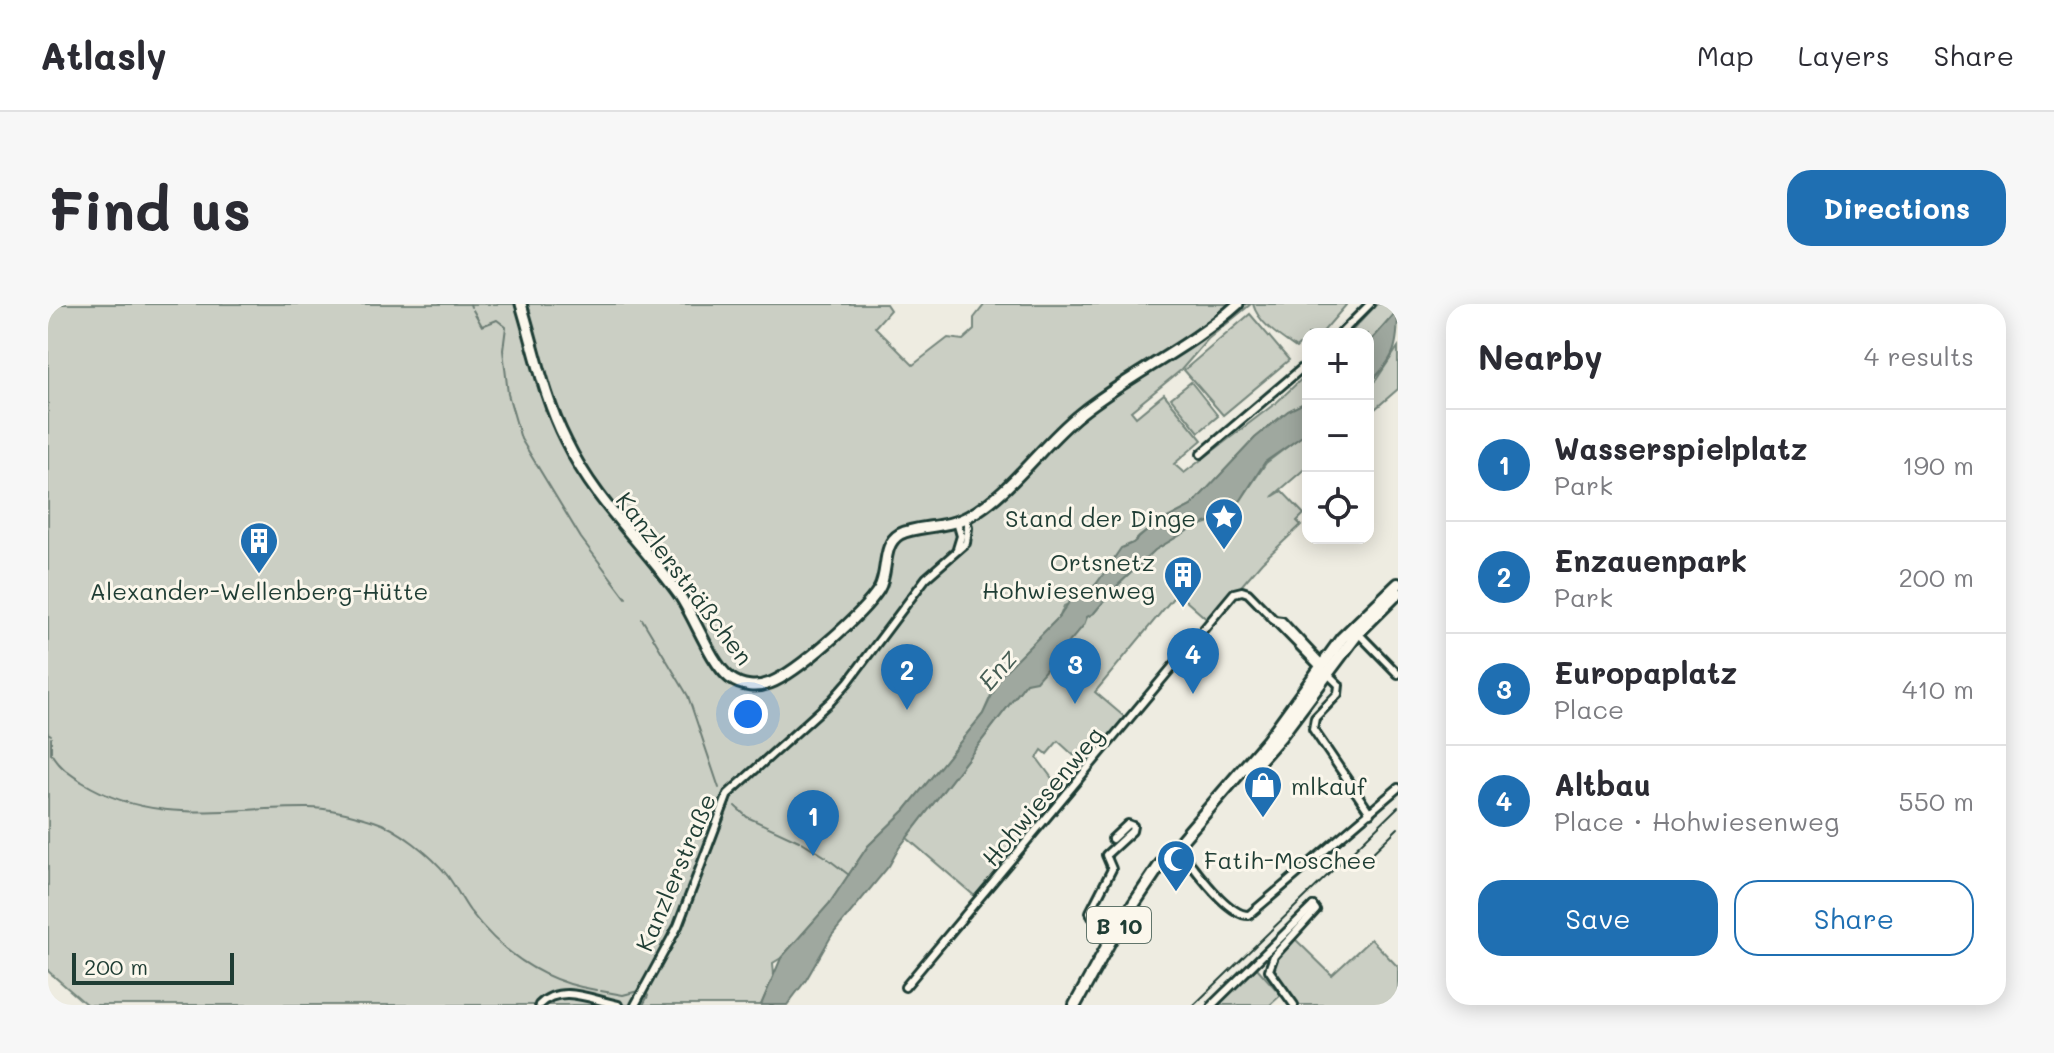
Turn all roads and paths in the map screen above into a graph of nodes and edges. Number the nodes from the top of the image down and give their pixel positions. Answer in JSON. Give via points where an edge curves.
{"nodes":[{"id":1,"x":521,"y":304,"type":"edge"},
{"id":2,"x":1238,"y":304,"type":"edge"},
{"id":3,"x":1370,"y":304,"type":"edge"},
{"id":4,"x":1346,"y":328,"type":"edge"},
{"id":5,"x":1302,"y":368,"type":"edge"},
{"id":6,"x":1201,"y":454,"type":"dead end"},
{"id":7,"x":961,"y":520,"type":"junction"},
{"id":8,"x":1398,"y":584,"type":"edge"},
{"id":9,"x":1398,"y":593,"type":"edge"},
{"id":10,"x":1358,"y":633,"type":"junction"},
{"id":11,"x":1324,"y":668,"type":"junction"},
{"id":12,"x":1398,"y":674,"type":"edge"},
{"id":13,"x":1259,"y":757,"type":"junction"},
{"id":14,"x":1398,"y":788,"type":"edge"},
{"id":15,"x":1370,"y":813,"type":"junction"},
{"id":16,"x":1112,"y":839,"type":"dead end"},
{"id":17,"x":1190,"y":863,"type":"dead end"},
{"id":18,"x":1115,"y":932,"type":"junction"},
{"id":19,"x":905,"y":987,"type":"dead end"},
{"id":20,"x":539,"y":1005,"type":"edge"},
{"id":21,"x":618,"y":1005,"type":"edge"},
{"id":22,"x":635,"y":1005,"type":"edge"},
{"id":23,"x":1075,"y":1005,"type":"edge"},
{"id":24,"x":1082,"y":1005,"type":"edge"},
{"id":25,"x":1212,"y":1005,"type":"edge"},
{"id":26,"x":1294,"y":1005,"type":"edge"}],
"edges":[{"from":1,"to":7,"type":"main road","name":"Kanzlersträßchen","via":[[548,398],[577,462],[617,522],[677,593],[719,665],[737,682],[757,686],[778,679],[839,630],[881,586],[888,548],[897,536]]},
{"from":2,"to":7,"type":"main road","via":[[1084,411],[994,498]]},
{"from":3,"to":4,"type":"street"},
{"from":5,"to":6,"type":"street"},
{"from":7,"to":22,"type":"street","name":"Kanzlerstraße","via":[[955,552],[926,578],[831,701],[728,794],[678,926]]},
{"from":8,"to":11,"type":"main road","number":"B 10","via":[[1346,633]]},
{"from":9,"to":10,"type":"main road","number":"B 10"},
{"from":10,"to":11,"type":"main road","number":"B 10"},
{"from":10,"to":12,"type":"street"},
{"from":11,"to":13,"type":"main road","number":"B 10"},
{"from":11,"to":15,"type":"street","via":[[1339,685],[1338,694],[1315,718],[1313,729]]},
{"from":11,"to":19,"type":"street","name":"Hohwiesenweg","via":[[1248,593],[1234,593]]},
{"from":13,"to":18,"type":"main road","number":"B 10","via":[[1166,857]]},
{"from":13,"to":24,"type":"main road","number":"B 10","via":[[1161,874]]},
{"from":14,"to":15,"type":"street"},
{"from":15,"to":17,"type":"street","via":[[1249,915],[1236,913]]},
{"from":16,"to":18,"type":"street","via":[[1128,824],[1133,826],[1106,855],[1112,869],[1090,912]]},
{"from":18,"to":23,"type":"main road","number":"B 10"},
{"from":20,"to":21,"type":"street","via":[[564,994]]},
{"from":25,"to":26,"type":"street","via":[[1313,906],[1316,910],[1274,956],[1269,970]]}]}
